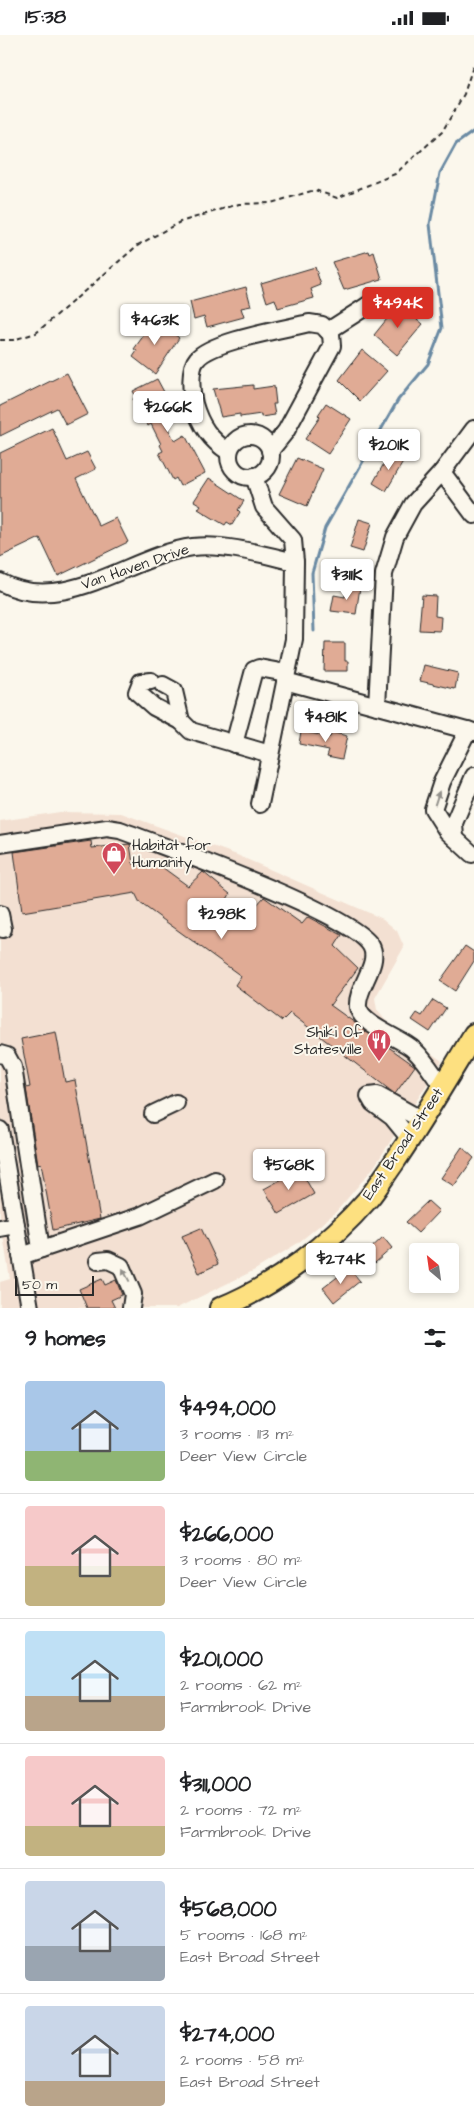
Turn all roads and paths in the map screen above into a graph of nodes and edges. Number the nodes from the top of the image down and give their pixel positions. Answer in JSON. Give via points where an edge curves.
{"nodes":[{"id":1,"x":474,"y":63,"type":"edge"},
{"id":2,"x":370,"y":304,"type":"dead end"},
{"id":3,"x":328,"y":331,"type":"junction"},
{"id":4,"x":0,"y":339,"type":"edge"},
{"id":5,"x":474,"y":429,"type":"edge"},
{"id":6,"x":270,"y":451,"type":"junction"},
{"id":7,"x":229,"y":453,"type":"junction"},
{"id":8,"x":442,"y":472,"type":"junction"},
{"id":9,"x":254,"y":476,"type":"junction"},
{"id":10,"x":474,"y":515,"type":"edge"},
{"id":11,"x":295,"y":562,"type":"junction"},
{"id":12,"x":0,"y":582,"type":"edge"},
{"id":13,"x":286,"y":677,"type":"junction"},
{"id":14,"x":377,"y":705,"type":"junction"},
{"id":15,"x":181,"y":721,"type":"junction"},
{"id":16,"x":471,"y":731,"type":"edge"},
{"id":17,"x":234,"y":744,"type":"junction"},
{"id":18,"x":270,"y":753,"type":"junction"},
{"id":19,"x":474,"y":776,"type":"edge"},
{"id":20,"x":260,"y":804,"type":"dead end"},
{"id":21,"x":455,"y":838,"type":"junction"},
{"id":22,"x":0,"y":844,"type":"edge"},
{"id":23,"x":472,"y":854,"type":"dead end"},
{"id":24,"x":474,"y":1034,"type":"edge"},
{"id":25,"x":0,"y":1054,"type":"edge"},
{"id":26,"x":442,"y":1086,"type":"junction"},
{"id":27,"x":176,"y":1103,"type":"dead end"},
{"id":28,"x":153,"y":1114,"type":"dead end"},
{"id":29,"x":422,"y":1120,"type":"junction"},
{"id":30,"x":0,"y":1130,"type":"edge"},
{"id":31,"x":410,"y":1139,"type":"junction"},
{"id":32,"x":215,"y":1180,"type":"dead end"},
{"id":33,"x":8,"y":1227,"type":"edge"},
{"id":34,"x":41,"y":1249,"type":"junction"},
{"id":35,"x":21,"y":1256,"type":"junction"},
{"id":36,"x":98,"y":1261,"type":"dead end"},
{"id":37,"x":30,"y":1308,"type":"edge"},
{"id":38,"x":131,"y":1308,"type":"edge"},
{"id":39,"x":220,"y":1308,"type":"edge"}],
"edges":[{"from":1,"to":4,"type":"path","via":[[464,93],[442,133],[395,174],[337,198],[315,190],[271,203],[239,204],[180,222],[138,245],[36,333],[13,340]]},
{"from":2,"to":3,"type":"street"},
{"from":3,"to":6,"type":"street","via":[[332,346],[286,431]]},
{"from":3,"to":7,"type":"street","via":[[322,325],[309,323],[212,347],[196,359],[192,375],[193,399],[199,420],[211,439]]},
{"from":5,"to":8,"type":"street"},
{"from":6,"to":7,"type":"street","via":[[261,438],[253,435],[238,439]]},
{"from":6,"to":9,"type":"street","via":[[268,467]]},
{"from":7,"to":9,"type":"street","via":[[232,468],[246,477]]},
{"from":8,"to":10,"type":"street"},
{"from":8,"to":14,"type":"street","via":[[414,504],[395,537],[384,574]]},
{"from":9,"to":11,"type":"street","via":[[264,507],[293,540]]},
{"from":11,"to":12,"type":"street","name":"Van Haven Drive","via":[[249,551],[196,546],[46,594]]},
{"from":11,"to":13,"type":"street","via":[[294,639]]},
{"from":13,"to":14,"type":"street"},
{"from":13,"to":17,"type":"street","via":[[259,668],[254,670]]},
{"from":13,"to":18,"type":"street"},
{"from":14,"to":16,"type":"street"},
{"from":15,"to":15,"type":"street","via":[[174,691],[157,683],[141,682],[137,691],[154,707]]},
{"from":15,"to":17,"type":"street","via":[[191,731]]},
{"from":21,"to":16,"type":"street","one_way":true,"via":[[433,809],[442,782]]},
{"from":17,"to":18,"type":"street"},
{"from":18,"to":20,"type":"street"},
{"from":19,"to":21,"type":"street","via":[[454,823]]},
{"from":21,"to":23,"type":"street"},
{"from":22,"to":26,"type":"street","via":[[107,828],[120,830],[293,897],[362,935],[371,946],[374,956],[359,993],[358,1008],[363,1017],[414,1049]]},
{"from":24,"to":26,"type":"main road","name":"East Broad Street"},
{"from":25,"to":34,"type":"street","via":[[7,1056],[12,1067]]},
{"from":26,"to":29,"type":"main road","name":"East Broad Street"},
{"from":27,"to":28,"type":"street"},
{"from":29,"to":31,"type":"main road","name":"East Broad Street"},
{"from":29,"to":31,"type":"street","via":[[377,1095],[369,1096]]},
{"from":30,"to":33,"type":"street"},
{"from":31,"to":39,"type":"main road","name":"East Broad Street","via":[[370,1197],[337,1232],[292,1267]]},
{"from":32,"to":34,"type":"street","via":[[140,1216]]},
{"from":33,"to":35,"type":"street"},
{"from":34,"to":35,"type":"street"},
{"from":35,"to":37,"type":"street"},
{"from":38,"to":36,"type":"street","one_way":true,"via":[[133,1295],[121,1266],[108,1260]]}]}
